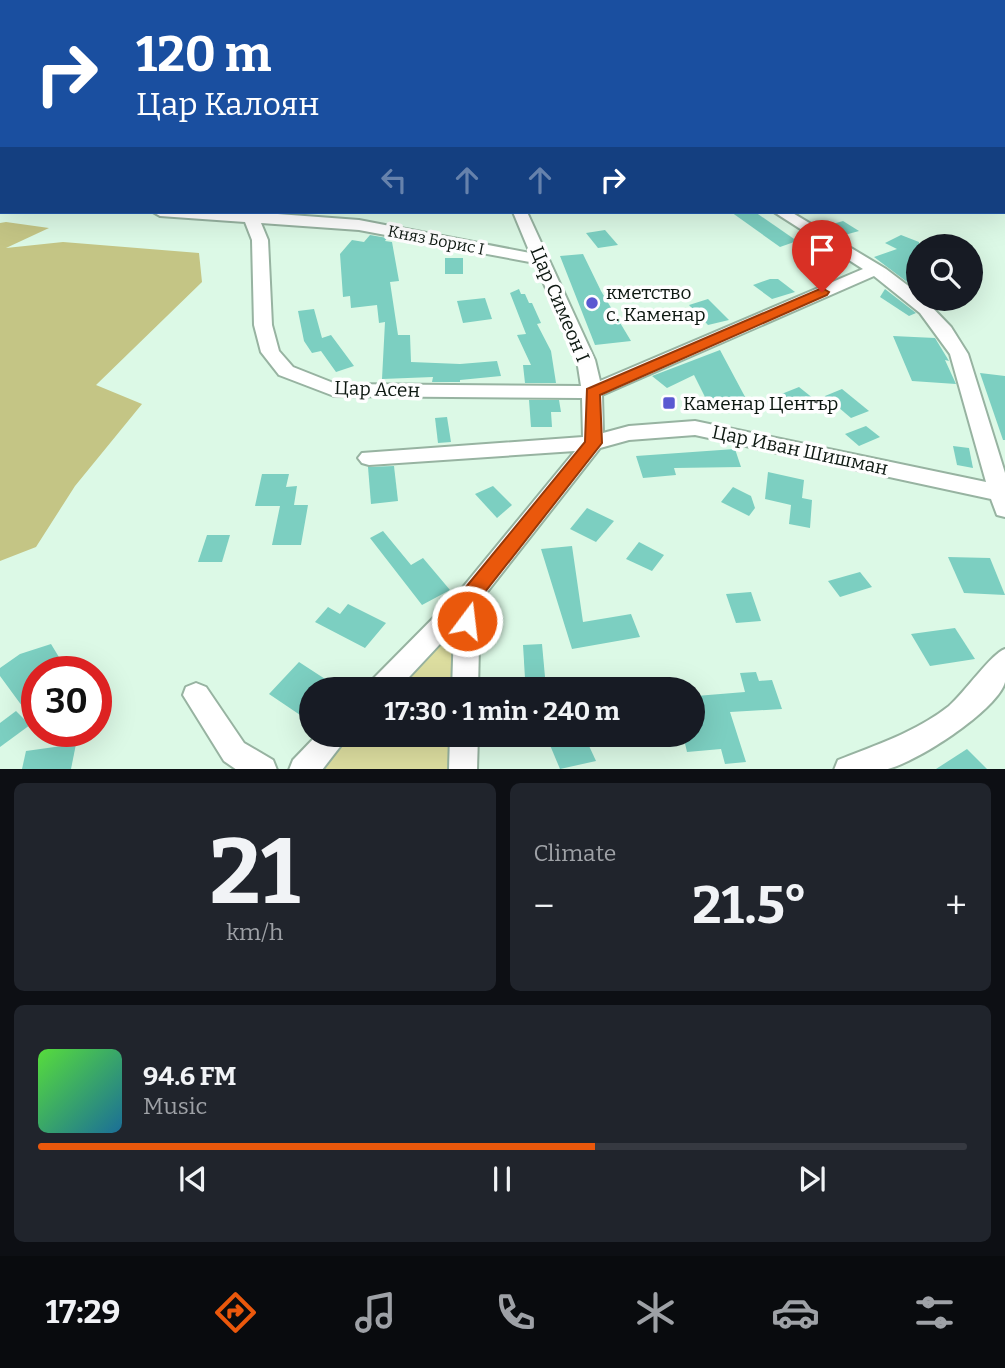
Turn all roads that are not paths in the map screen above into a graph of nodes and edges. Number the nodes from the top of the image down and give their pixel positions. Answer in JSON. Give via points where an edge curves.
{"nodes":[{"id":1,"x":196,"y":214,"type":"edge"},
{"id":2,"x":521,"y":214,"type":"edge"},
{"id":3,"x":783,"y":214,"type":"edge"},
{"id":4,"x":251,"y":217,"type":"junction"},
{"id":5,"x":364,"y":218,"type":"edge"},
{"id":6,"x":543,"y":260,"type":"junction"},
{"id":7,"x":873,"y":271,"type":"junction"},
{"id":8,"x":592,"y":392,"type":"junction"},
{"id":9,"x":593,"y":443,"type":"junction"},
{"id":10,"x":369,"y":458,"type":"dead end"},
{"id":11,"x":1003,"y":498,"type":"edge"},
{"id":12,"x":468,"y":598,"type":"junction"},
{"id":13,"x":1005,"y":660,"type":"edge"},
{"id":14,"x":392,"y":677,"type":"edge"},
{"id":15,"x":465,"y":677,"type":"edge"},
{"id":16,"x":196,"y":695,"type":"dead end"},
{"id":17,"x":324,"y":747,"type":"edge"},
{"id":18,"x":464,"y":747,"type":"edge"},
{"id":19,"x":263,"y":769,"type":"edge"},
{"id":20,"x":303,"y":769,"type":"edge"},
{"id":21,"x":463,"y":769,"type":"edge"},
{"id":22,"x":848,"y":769,"type":"edge"}],
"edges":[{"from":1,"to":4,"type":"street","name":"Княз Борис I"},
{"from":2,"to":6,"type":"street","name":"Цар Симеон I"},
{"from":3,"to":7,"type":"street"},
{"from":4,"to":5,"type":"street","name":"Княз Борис I"},
{"from":4,"to":8,"type":"street","name":"Цар Асен","via":[[260,240],[265,339],[286,372],[334,390]]},
{"from":5,"to":6,"type":"street","name":"Княз Борис I"},
{"from":6,"to":8,"type":"street","name":"Цар Симеон I","via":[[586,360]]},
{"from":7,"to":8,"type":"street"},
{"from":7,"to":11,"type":"street","via":[[907,293],[949,334]]},
{"from":8,"to":9,"type":"street","name":"Цар Симеон I"},
{"from":9,"to":10,"type":"street","name":"Цар Иван Шишман"},
{"from":9,"to":11,"type":"street","name":"Цар Иван Шишман","via":[[629,433],[695,428]]},
{"from":9,"to":12,"type":"street"},
{"from":12,"to":14,"type":"street"},
{"from":12,"to":15,"type":"street"},
{"from":13,"to":22,"type":"street","via":[[990,687],[948,724],[895,753]]},
{"from":16,"to":19,"type":"street","via":[[234,752]]},
{"from":17,"to":20,"type":"street"},
{"from":18,"to":21,"type":"street"}]}
